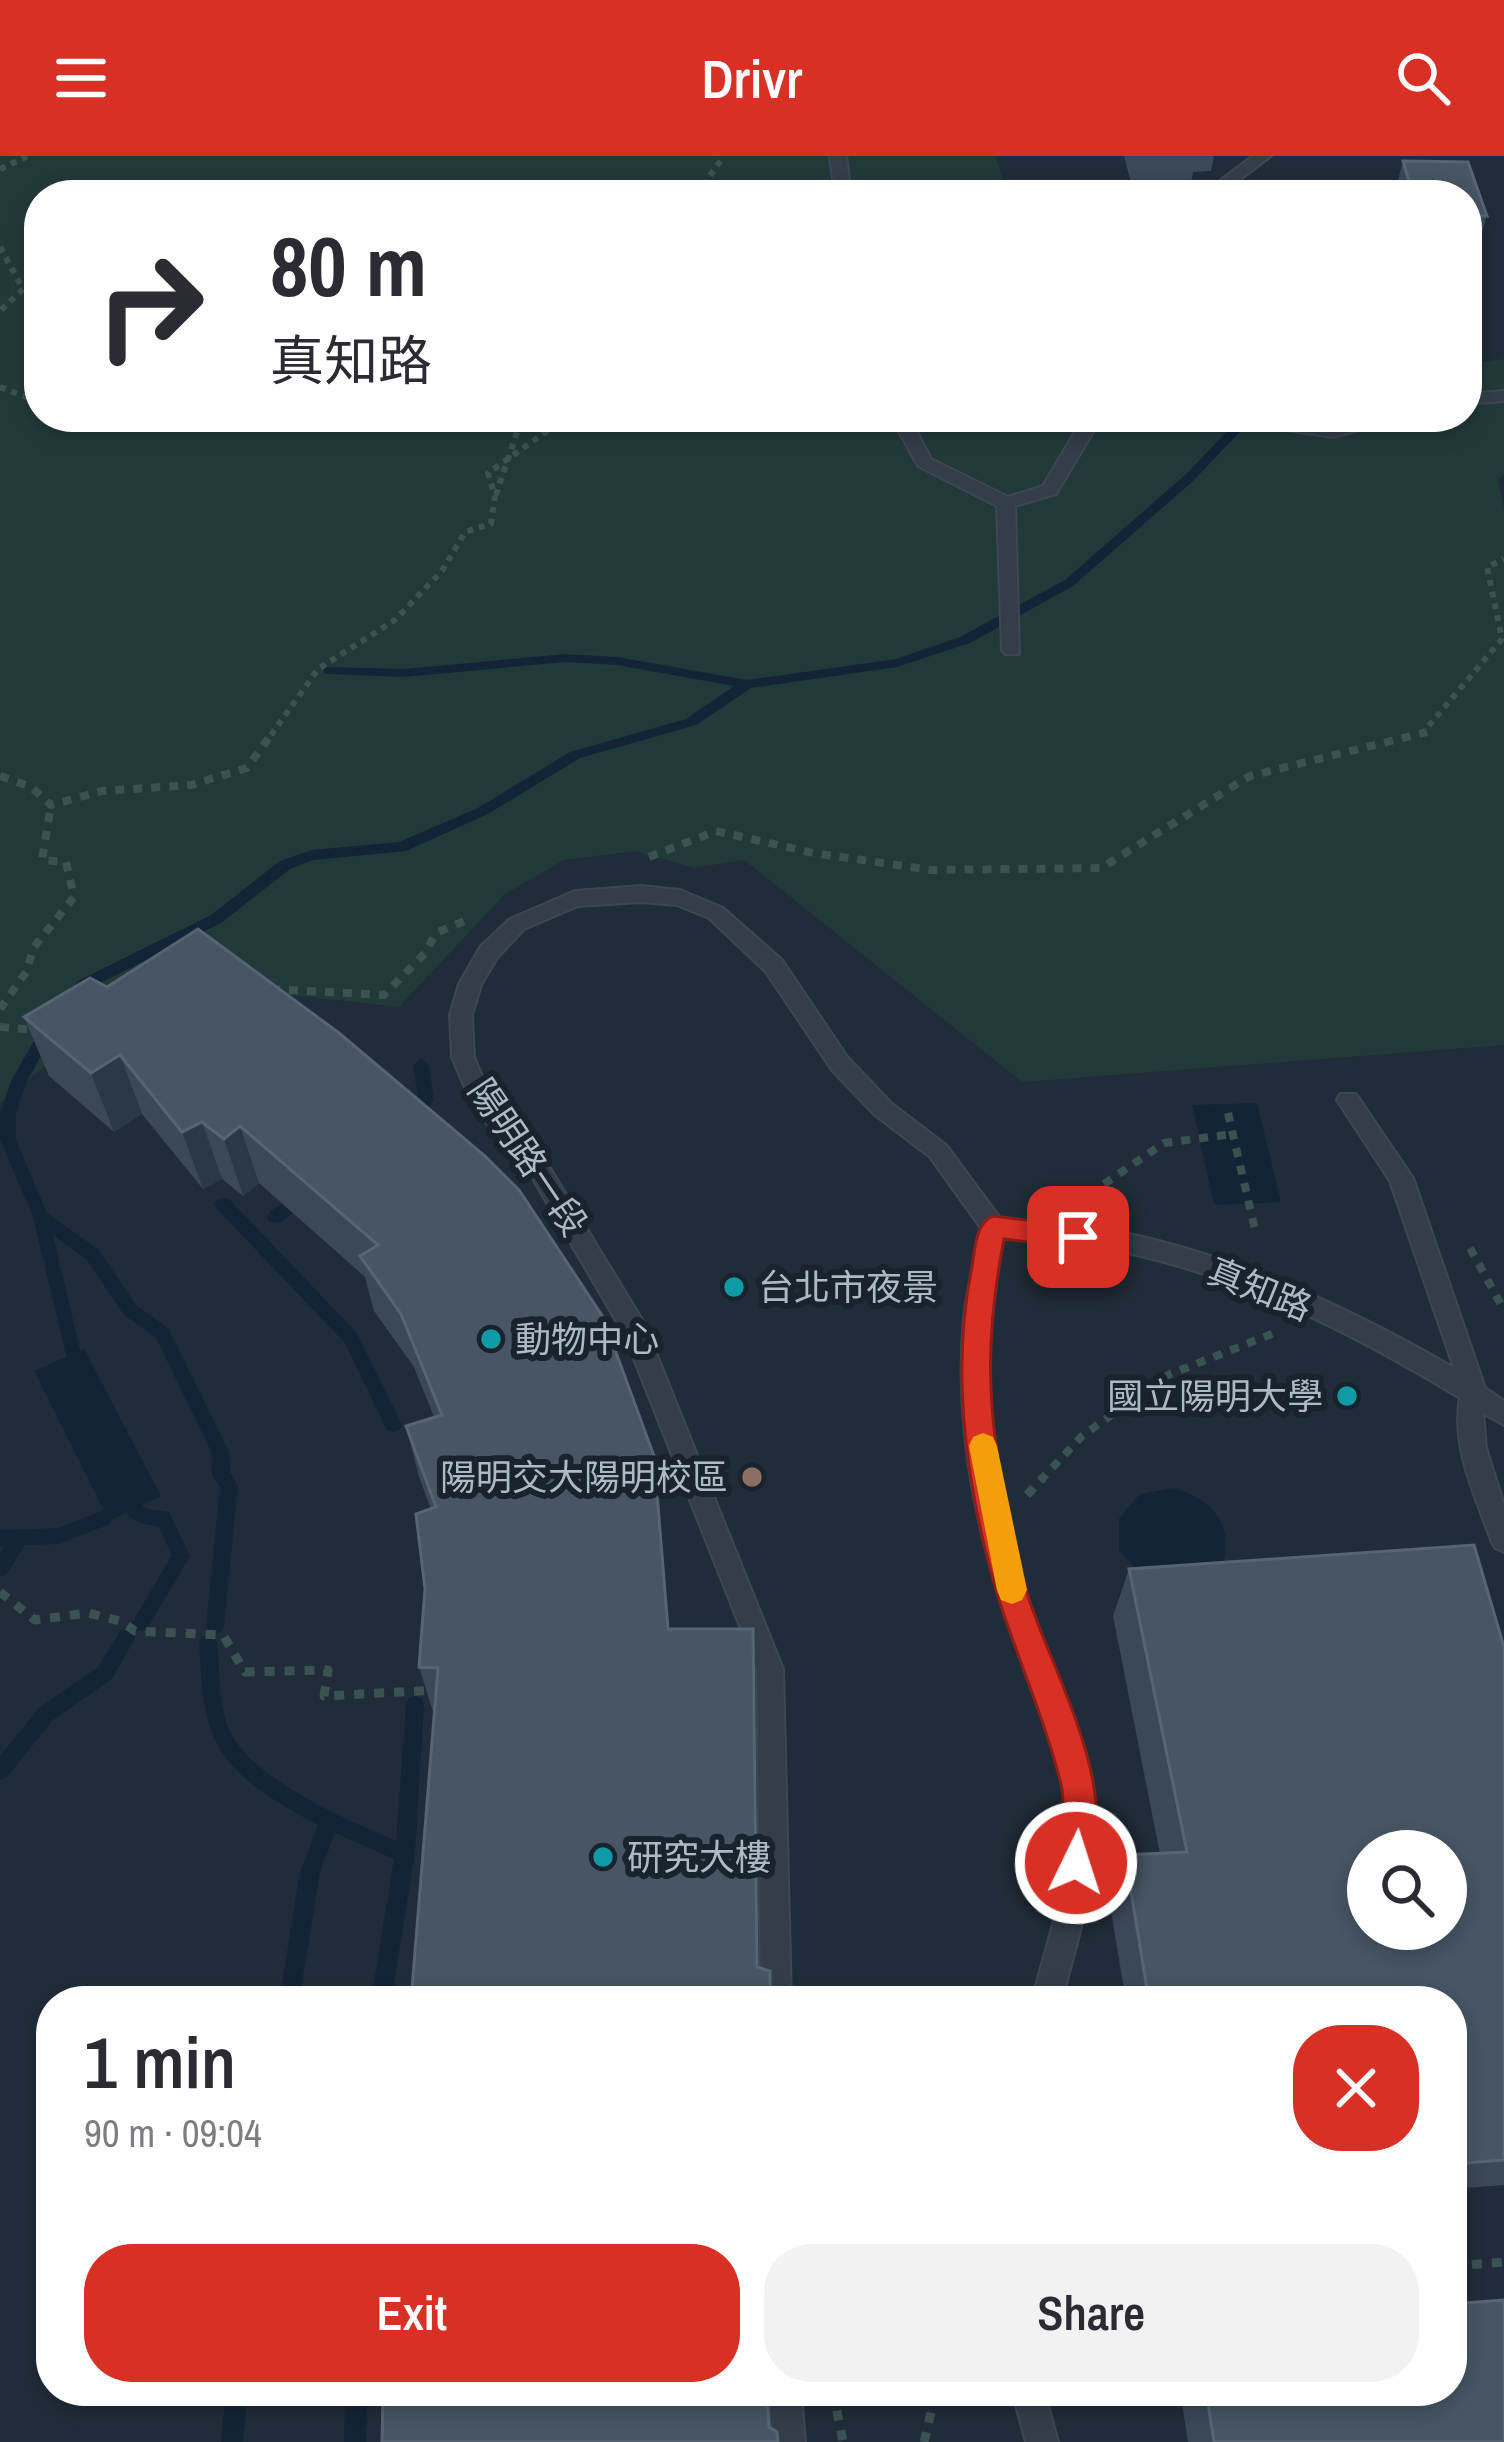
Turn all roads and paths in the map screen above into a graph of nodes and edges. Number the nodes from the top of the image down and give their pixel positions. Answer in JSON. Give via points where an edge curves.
{"nodes":[{"id":1,"x":28,"y":156,"type":"edge"},
{"id":2,"x":1264,"y":156,"type":"edge"},
{"id":3,"x":0,"y":169,"type":"edge"},
{"id":4,"x":1230,"y":180,"type":"edge"},
{"id":5,"x":0,"y":247,"type":"edge"},
{"id":6,"x":0,"y":311,"type":"edge"},
{"id":7,"x":517,"y":432,"type":"edge"},
{"id":8,"x":546,"y":432,"type":"edge"},
{"id":9,"x":908,"y":432,"type":"edge"},
{"id":10,"x":1084,"y":432,"type":"edge"},
{"id":11,"x":507,"y":459,"type":"junction"},
{"id":12,"x":495,"y":496,"type":"junction"},
{"id":13,"x":1006,"y":503,"type":"junction"},
{"id":14,"x":1504,"y":559,"type":"edge"},
{"id":15,"x":1012,"y":650,"type":"dead end"},
{"id":16,"x":0,"y":776,"type":"edge"},
{"id":17,"x":51,"y":805,"type":"junction"},
{"id":18,"x":628,"y":865,"type":"dead end"},
{"id":19,"x":475,"y":916,"type":"dead end"},
{"id":20,"x":249,"y":988,"type":"edge"},
{"id":21,"x":0,"y":1009,"type":"edge"},
{"id":22,"x":0,"y":1027,"type":"edge"},
{"id":23,"x":40,"y":1030,"type":"edge"},
{"id":24,"x":1348,"y":1100,"type":"dead end"},
{"id":25,"x":1228,"y":1113,"type":"dead end"},
{"id":26,"x":1233,"y":1134,"type":"junction"},
{"id":27,"x":1104,"y":1184,"type":"dead end"},
{"id":28,"x":993,"y":1227,"type":"junction"},
{"id":29,"x":1256,"y":1234,"type":"dead end"},
{"id":30,"x":1331,"y":1318,"type":"junction"},
{"id":31,"x":1474,"y":1392,"type":"junction"},
{"id":32,"x":1504,"y":1414,"type":"edge"},
{"id":33,"x":1022,"y":1500,"type":"dead end"},
{"id":34,"x":1504,"y":1540,"type":"edge"},
{"id":35,"x":0,"y":1592,"type":"edge"},
{"id":36,"x":455,"y":1689,"type":"edge"},
{"id":37,"x":776,"y":1986,"type":"edge"},
{"id":38,"x":1051,"y":1986,"type":"edge"},
{"id":39,"x":1504,"y":2262,"type":"edge"},
{"id":40,"x":1467,"y":2265,"type":"edge"},
{"id":41,"x":786,"y":2406,"type":"edge"},
{"id":42,"x":836,"y":2406,"type":"edge"},
{"id":43,"x":932,"y":2406,"type":"edge"},
{"id":44,"x":1032,"y":2406,"type":"edge"},
{"id":45,"x":789,"y":2442,"type":"edge"},
{"id":46,"x":843,"y":2442,"type":"edge"},
{"id":47,"x":924,"y":2442,"type":"edge"},
{"id":48,"x":1042,"y":2442,"type":"edge"}],
"edges":[{"from":1,"to":3,"type":"path"},
{"from":2,"to":4,"type":"lane"},
{"from":5,"to":6,"type":"path","via":[[23,289]]},
{"from":7,"to":11,"type":"path"},
{"from":8,"to":11,"type":"path"},
{"from":9,"to":13,"type":"lane","via":[[924,462]]},
{"from":10,"to":13,"type":"lane","via":[[1050,490]]},
{"from":11,"to":12,"type":"path"},
{"from":11,"to":12,"type":"path","via":[[488,472]]},
{"from":12,"to":17,"type":"path","via":[[491,524],[465,532],[442,571],[395,620],[317,669],[247,768],[191,785],[102,791]]},
{"from":13,"to":15,"type":"lane"},
{"from":14,"to":18,"type":"path","via":[[1487,567],[1502,639],[1425,734],[1250,776],[1101,868],[932,870],[716,832]]},
{"from":16,"to":17,"type":"path"},
{"from":17,"to":21,"type":"path","via":[[42,860],[66,862],[74,897]]},
{"from":19,"to":20,"type":"path","via":[[436,933],[384,994]]},
{"from":22,"to":23,"type":"path"},
{"from":24,"to":31,"type":"lane","via":[[1401,1178]]},
{"from":25,"to":26,"type":"path"},
{"from":26,"to":27,"type":"path","via":[[1164,1143]]},
{"from":26,"to":29,"type":"path"},
{"from":28,"to":30,"type":"lane","name":"真知路","via":[[1121,1242],[1200,1263]]},
{"from":28,"to":37,"type":"lane","name":"陽明路一段","via":[[938,1151],[840,1064],[775,966],[716,914],[680,898],[575,899],[517,924],[470,984],[463,1057],[482,1103],[534,1161],[635,1330],[770,1669]]},
{"from":28,"to":38,"type":"lane","via":[[975,1319],[989,1492],[1083,1816]]},
{"from":30,"to":31,"type":"lane","name":"真知路"},
{"from":30,"to":33,"type":"path","via":[[1168,1376],[1082,1436]]},
{"from":31,"to":32,"type":"lane","name":"真知路"},
{"from":31,"to":34,"type":"lane","via":[[1471,1435]]},
{"from":35,"to":36,"type":"path","via":[[35,1620],[88,1613],[135,1631],[223,1635],[244,1672],[328,1670],[324,1696]]},
{"from":39,"to":40,"type":"path"},
{"from":41,"to":45,"type":"lane"},
{"from":42,"to":46,"type":"path"},
{"from":43,"to":47,"type":"path"},
{"from":44,"to":48,"type":"lane"}]}
